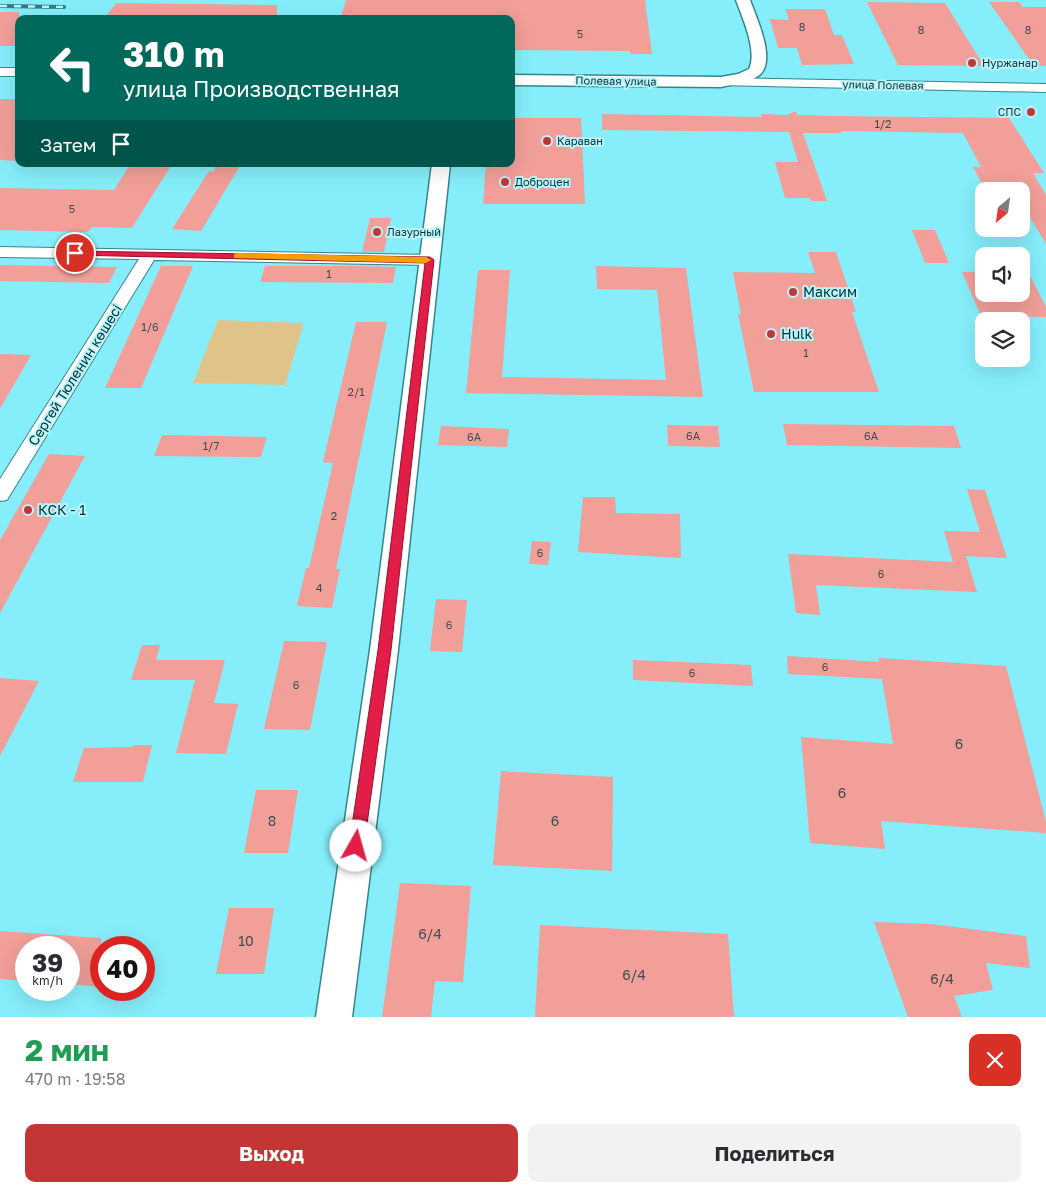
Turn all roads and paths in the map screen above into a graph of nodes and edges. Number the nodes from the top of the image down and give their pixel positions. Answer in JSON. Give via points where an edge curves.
{"nodes":[{"id":1,"x":743,"y":0,"type":"edge"},
{"id":2,"x":0,"y":72,"type":"edge"},
{"id":3,"x":15,"y":72,"type":"edge"},
{"id":4,"x":515,"y":80,"type":"edge"},
{"id":5,"x":721,"y":82,"type":"junction"},
{"id":6,"x":1046,"y":88,"type":"edge"},
{"id":7,"x":441,"y":167,"type":"edge"},
{"id":8,"x":0,"y":252,"type":"edge"},
{"id":9,"x":150,"y":254,"type":"junction"},
{"id":10,"x":430,"y":260,"type":"junction"},
{"id":11,"x":0,"y":495,"type":"edge"},
{"id":12,"x":334,"y":1017,"type":"edge"}],
"edges":[{"from":1,"to":5,"type":"street","name":"Полевая улица","via":[[760,65],[755,72]]},
{"from":2,"to":3,"type":"street"},
{"from":4,"to":5,"type":"street","name":"Полевая улица"},
{"from":5,"to":6,"type":"street","name":"улица Полевая"},
{"from":7,"to":10,"type":"street"},
{"from":8,"to":9,"type":"street"},
{"from":9,"to":10,"type":"street"},
{"from":9,"to":11,"type":"street","name":"Сергей Тюленин көшесі"},
{"from":10,"to":12,"type":"street","via":[[384,650]]}]}
